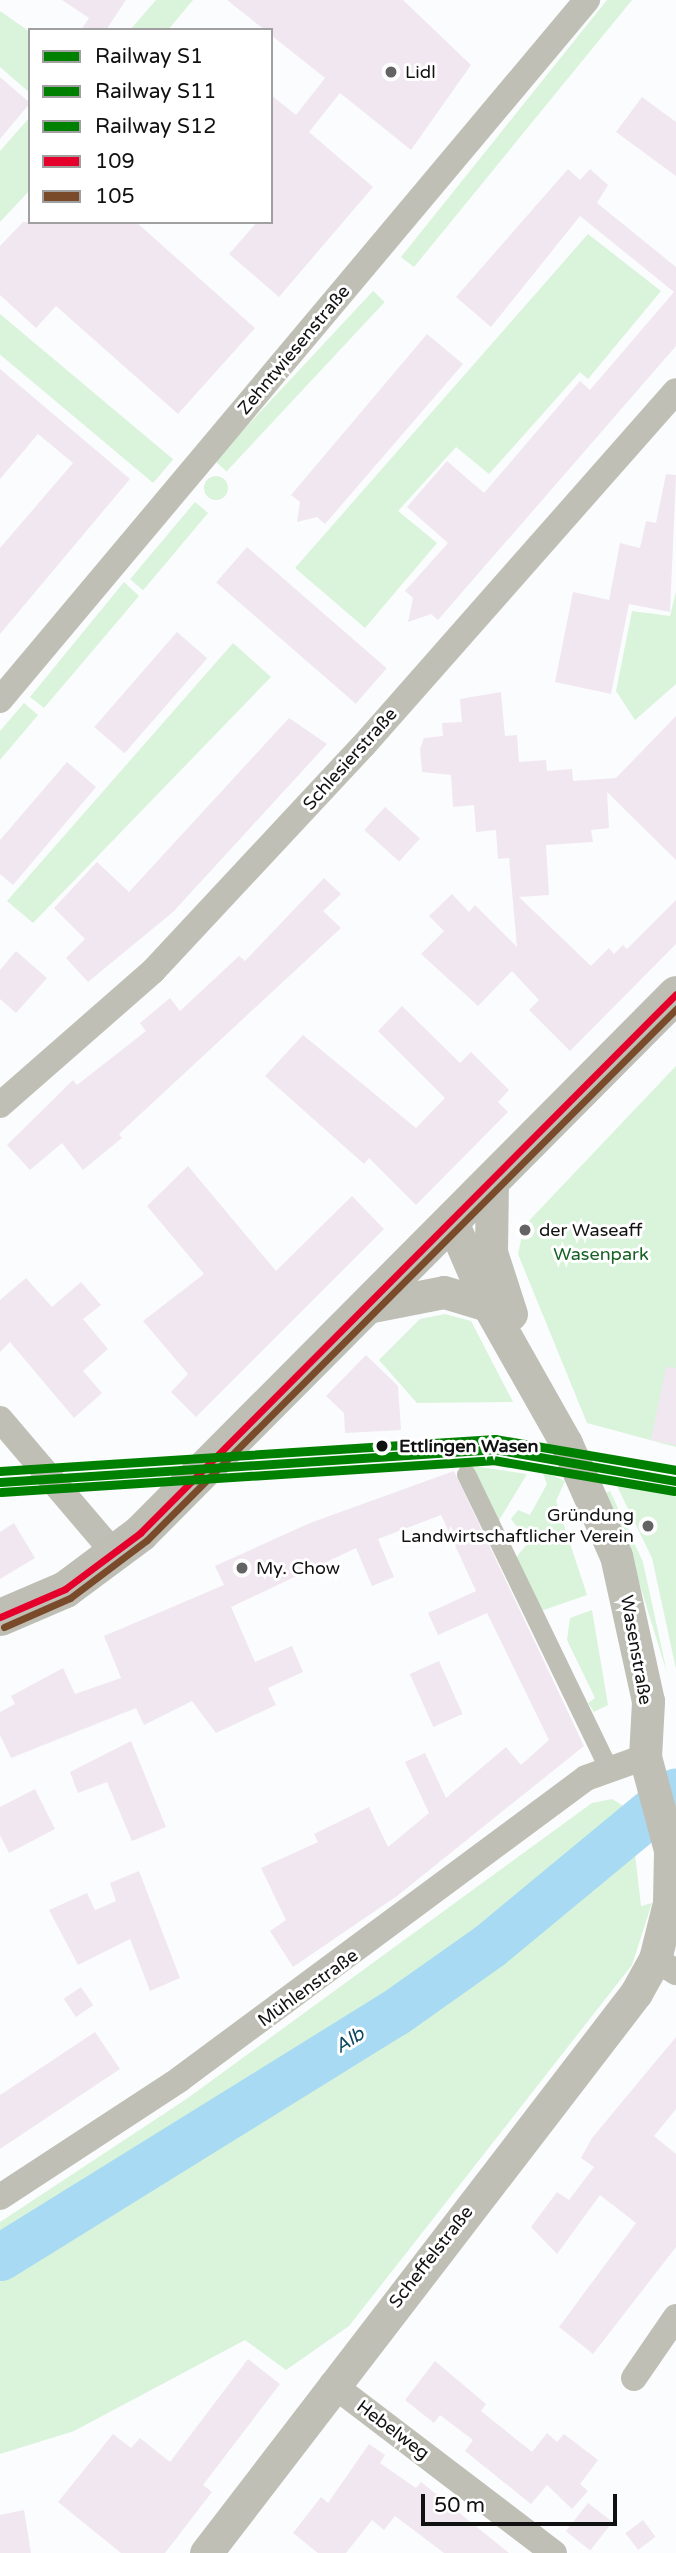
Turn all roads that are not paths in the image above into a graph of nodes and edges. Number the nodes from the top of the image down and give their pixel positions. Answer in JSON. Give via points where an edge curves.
{"nodes":[{"id":1,"x":586,"y":0,"type":"edge"},
{"id":2,"x":676,"y":391,"type":"edge"},
{"id":3,"x":0,"y":700,"type":"edge"},
{"id":4,"x":676,"y":994,"type":"edge"},
{"id":5,"x":0,"y":1105,"type":"edge"},
{"id":6,"x":492,"y":1180,"type":"junction"},
{"id":7,"x":452,"y":1222,"type":"junction"},
{"id":8,"x":488,"y":1305,"type":"junction"},
{"id":9,"x":368,"y":1307,"type":"junction"},
{"id":10,"x":522,"y":1357,"type":"junction"},
{"id":11,"x":0,"y":1419,"type":"edge"},
{"id":12,"x":466,"y":1474,"type":"dead end"},
{"id":13,"x":115,"y":1554,"type":"junction"},
{"id":14,"x":0,"y":1617,"type":"edge"},
{"id":15,"x":607,"y":1766,"type":"junction"},
{"id":16,"x":651,"y":1770,"type":"junction"},
{"id":17,"x":666,"y":1966,"type":"edge"},
{"id":18,"x":0,"y":2197,"type":"edge"},
{"id":19,"x":676,"y":2317,"type":"edge"},
{"id":20,"x":634,"y":2378,"type":"dead end"},
{"id":21,"x":332,"y":2384,"type":"junction"},
{"id":22,"x":206,"y":2553,"type":"edge"},
{"id":23,"x":554,"y":2553,"type":"edge"}],
"edges":[{"from":1,"to":3,"type":"street","name":"Zehntwiesenstraße"},
{"from":2,"to":5,"type":"street","name":"Schlesierstraße","via":[[153,971]]},
{"from":4,"to":6,"type":"main road"},
{"from":6,"to":7,"type":"main road"},
{"from":6,"to":10,"type":"street","name":"Wasenstraße","via":[[491,1252]]},
{"from":7,"to":8,"type":"street","name":"Wasenstraße"},
{"from":7,"to":9,"type":"main road"},
{"from":8,"to":9,"type":"street","via":[[444,1292]]},
{"from":8,"to":10,"type":"street","name":"Wasenstraße"},
{"from":9,"to":13,"type":"main road"},
{"from":10,"to":16,"type":"street","name":"Wasenstraße","via":[[616,1556],[648,1701]]},
{"from":11,"to":13,"type":"street"},
{"from":12,"to":15,"type":"street"},
{"from":13,"to":14,"type":"main road","via":[[65,1589]]},
{"from":15,"to":16,"type":"street","name":"Mühlenstraße"},
{"from":15,"to":18,"type":"street","name":"Mühlenstraße","via":[[191,2071]]},
{"from":16,"to":17,"type":"street","name":"Wasenstraße","via":[[669,1844]]},
{"from":17,"to":21,"type":"street","name":"Scheffelstraße","via":[[573,2076]]},
{"from":19,"to":20,"type":"street"},
{"from":21,"to":22,"type":"street","name":"Scheffelstraße"},
{"from":21,"to":23,"type":"street","name":"Hebelweg"}]}
